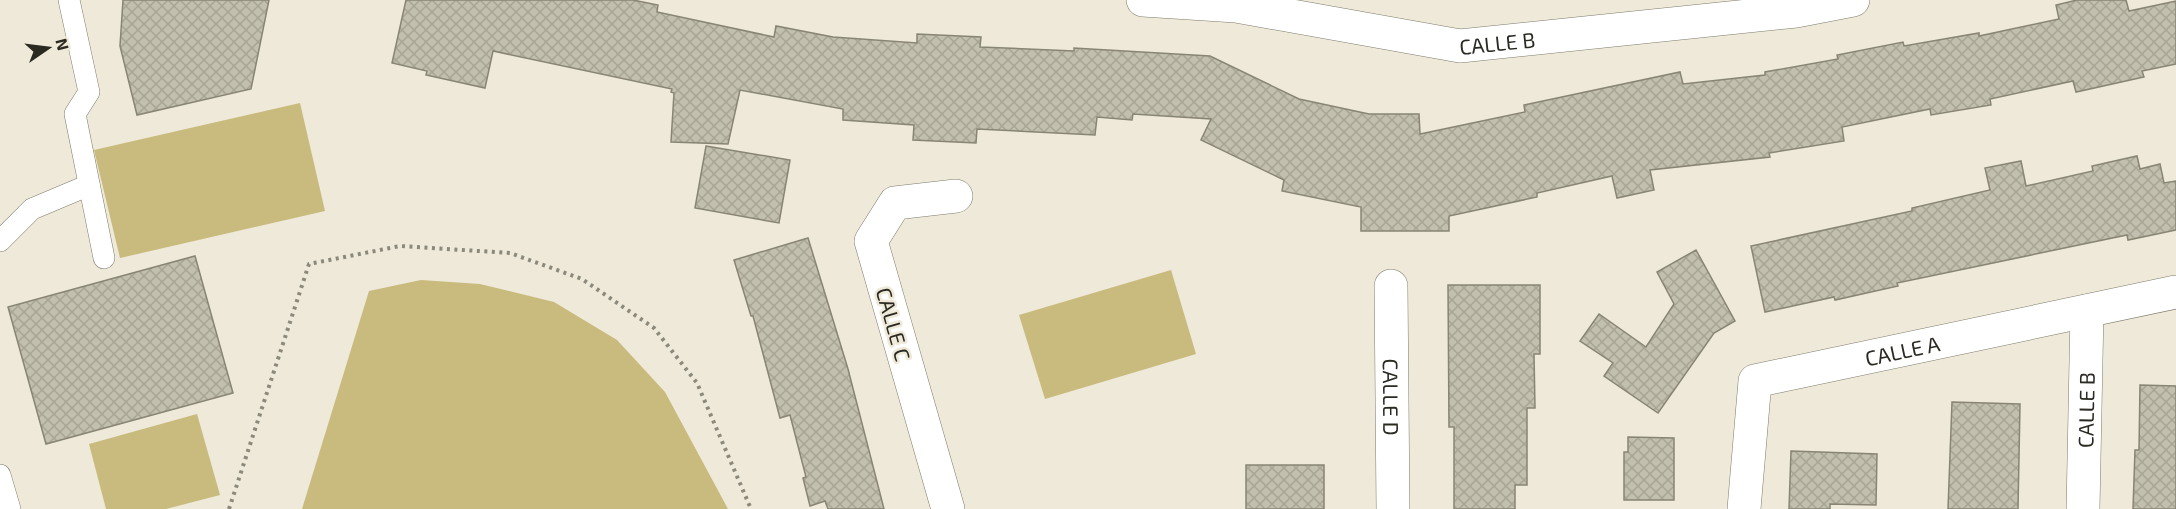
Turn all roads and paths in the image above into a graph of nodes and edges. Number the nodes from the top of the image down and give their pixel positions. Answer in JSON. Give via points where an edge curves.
{"nodes":[{"id":1,"x":69,"y":0,"type":"edge"},
{"id":2,"x":1143,"y":0,"type":"edge"},
{"id":3,"x":1853,"y":0,"type":"edge"},
{"id":4,"x":89,"y":185,"type":"junction"},
{"id":5,"x":956,"y":196,"type":"dead end"},
{"id":6,"x":0,"y":241,"type":"edge"},
{"id":7,"x":104,"y":258,"type":"dead end"},
{"id":8,"x":1391,"y":286,"type":"dead end"},
{"id":9,"x":2176,"y":292,"type":"edge"},
{"id":10,"x":2086,"y":311,"type":"junction"},
{"id":11,"x":0,"y":475,"type":"edge"},
{"id":12,"x":10,"y":509,"type":"edge"},
{"id":13,"x":229,"y":509,"type":"edge"},
{"id":14,"x":751,"y":509,"type":"edge"},
{"id":15,"x":948,"y":509,"type":"edge"},
{"id":16,"x":1393,"y":509,"type":"edge"},
{"id":17,"x":1744,"y":509,"type":"edge"},
{"id":18,"x":2083,"y":509,"type":"edge"}],
"edges":[{"from":1,"to":4,"type":"lane","via":[[89,92],[75,114]]},
{"from":2,"to":3,"type":"street","name":"CALLE B","via":[[1236,6],[1460,46],[1796,11]]},
{"from":4,"to":6,"type":"lane","via":[[32,209]]},
{"from":4,"to":7,"type":"lane"},
{"from":5,"to":15,"type":"street","name":"CALLE C","via":[[896,203],[871,241]]},
{"from":8,"to":16,"type":"street","name":"CALLE D"},
{"from":9,"to":10,"type":"street","name":"CALLE A"},
{"from":10,"to":17,"type":"street","name":"CALLE A","via":[[1755,381]]},
{"from":10,"to":18,"type":"street","name":"CALLE B"},
{"from":11,"to":12,"type":"lane"},
{"from":13,"to":14,"type":"path","via":[[309,264],[400,246],[510,253],[582,279],[654,328],[697,383]]}]}
